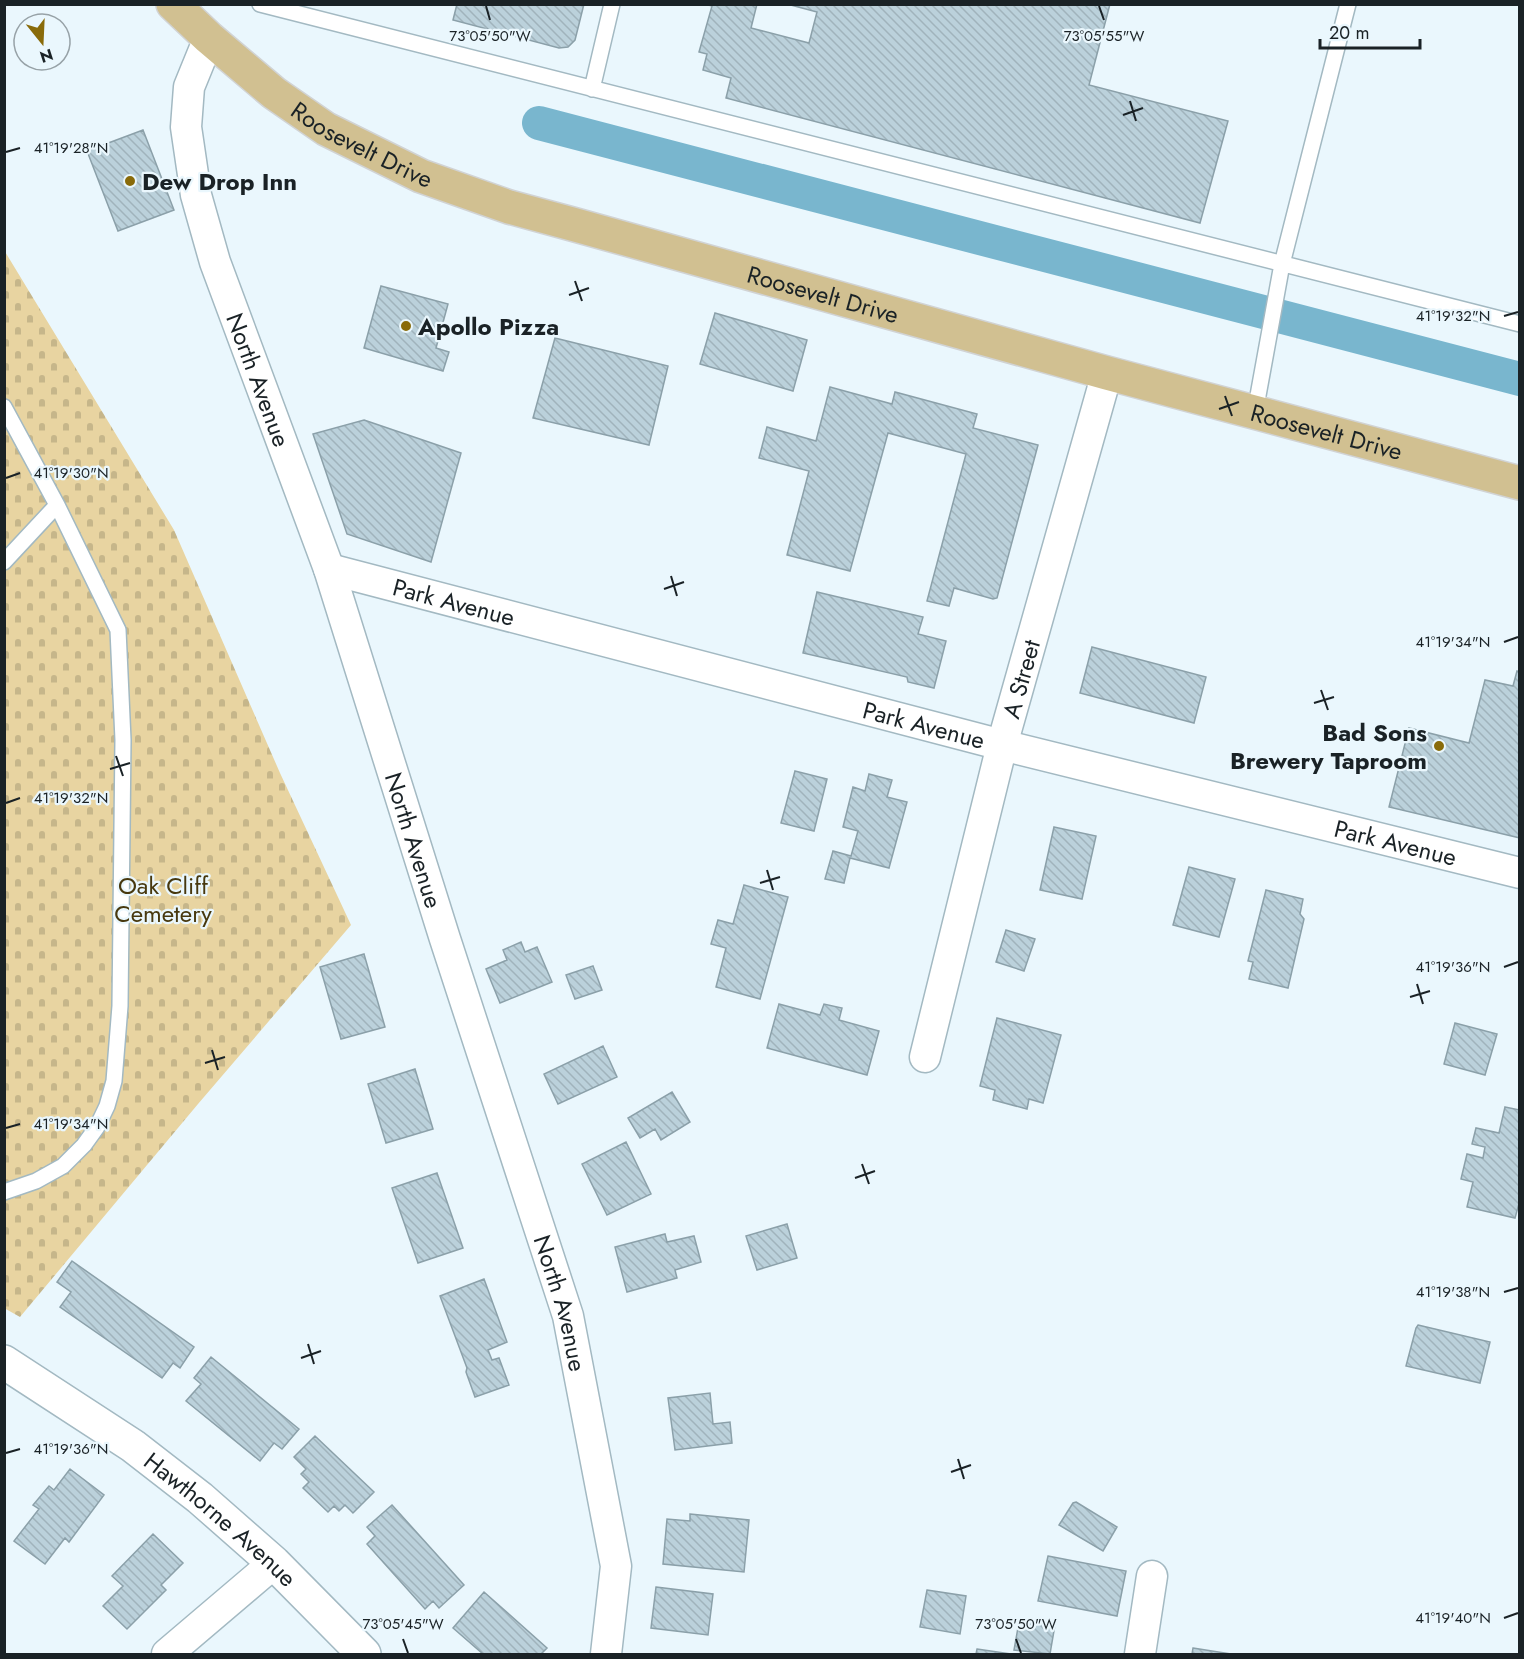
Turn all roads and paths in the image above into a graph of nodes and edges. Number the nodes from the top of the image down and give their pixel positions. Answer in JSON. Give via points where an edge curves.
{"nodes":[{"id":1,"x":173,"y":4,"type":"edge"},
{"id":2,"x":260,"y":4,"type":"edge"},
{"id":3,"x":612,"y":4,"type":"edge"},
{"id":4,"x":1348,"y":4,"type":"edge"},
{"id":5,"x":209,"y":38,"type":"junction"},
{"id":6,"x":592,"y":89,"type":"junction"},
{"id":7,"x":1282,"y":264,"type":"junction"},
{"id":8,"x":1520,"y":324,"type":"edge"},
{"id":9,"x":1107,"y":373,"type":"junction"},
{"id":10,"x":4,"y":407,"type":"edge"},
{"id":11,"x":1255,"y":412,"type":"junction"},
{"id":12,"x":1520,"y":483,"type":"edge"},
{"id":13,"x":57,"y":505,"type":"junction"},
{"id":14,"x":4,"y":562,"type":"edge"},
{"id":15,"x":329,"y":569,"type":"junction"},
{"id":16,"x":1002,"y":745,"type":"junction"},
{"id":17,"x":1520,"y":873,"type":"edge"},
{"id":18,"x":925,"y":1057,"type":"dead end"},
{"id":19,"x":4,"y":1192,"type":"edge"},
{"id":20,"x":4,"y":1362,"type":"edge"},
{"id":21,"x":274,"y":1563,"type":"junction"},
{"id":22,"x":1152,"y":1576,"type":"dead end"},
{"id":23,"x":167,"y":1654,"type":"edge"},
{"id":24,"x":364,"y":1654,"type":"edge"},
{"id":25,"x":606,"y":1654,"type":"edge"},
{"id":26,"x":1140,"y":1654,"type":"edge"}],
"edges":[{"from":1,"to":5,"type":"main road","name":"Roosevelt Drive"},
{"from":2,"to":6,"type":"lane"},
{"from":3,"to":6,"type":"lane"},
{"from":4,"to":7,"type":"lane"},
{"from":5,"to":9,"type":"main road","name":"Roosevelt Drive","via":[[274,93],[326,129],[421,176],[530,213]]},
{"from":5,"to":15,"type":"street","name":"North Avenue","via":[[189,87],[186,127],[196,195],[215,262]]},
{"from":6,"to":7,"type":"lane"},
{"from":7,"to":8,"type":"lane"},
{"from":7,"to":11,"type":"lane"},
{"from":9,"to":11,"type":"main road","name":"Roosevelt Drive"},
{"from":9,"to":16,"type":"street","name":"A Street"},
{"from":10,"to":13,"type":"lane"},
{"from":11,"to":12,"type":"main road","name":"Roosevelt Drive"},
{"from":13,"to":14,"type":"lane"},
{"from":13,"to":19,"type":"lane","via":[[118,630],[123,740],[120,1006],[114,1081],[97,1127],[63,1166]]},
{"from":15,"to":16,"type":"street","name":"Park Avenue"},
{"from":15,"to":25,"type":"street","name":"North Avenue","via":[[568,1316],[616,1566]]},
{"from":16,"to":17,"type":"street","name":"Park Avenue"},
{"from":16,"to":18,"type":"street","name":"A Street"},
{"from":20,"to":21,"type":"street","name":"Hawthorne Avenue","via":[[133,1446]]},
{"from":21,"to":23,"type":"street"},
{"from":21,"to":24,"type":"street","name":"Hawthorne Avenue"},
{"from":22,"to":26,"type":"street"}]}
